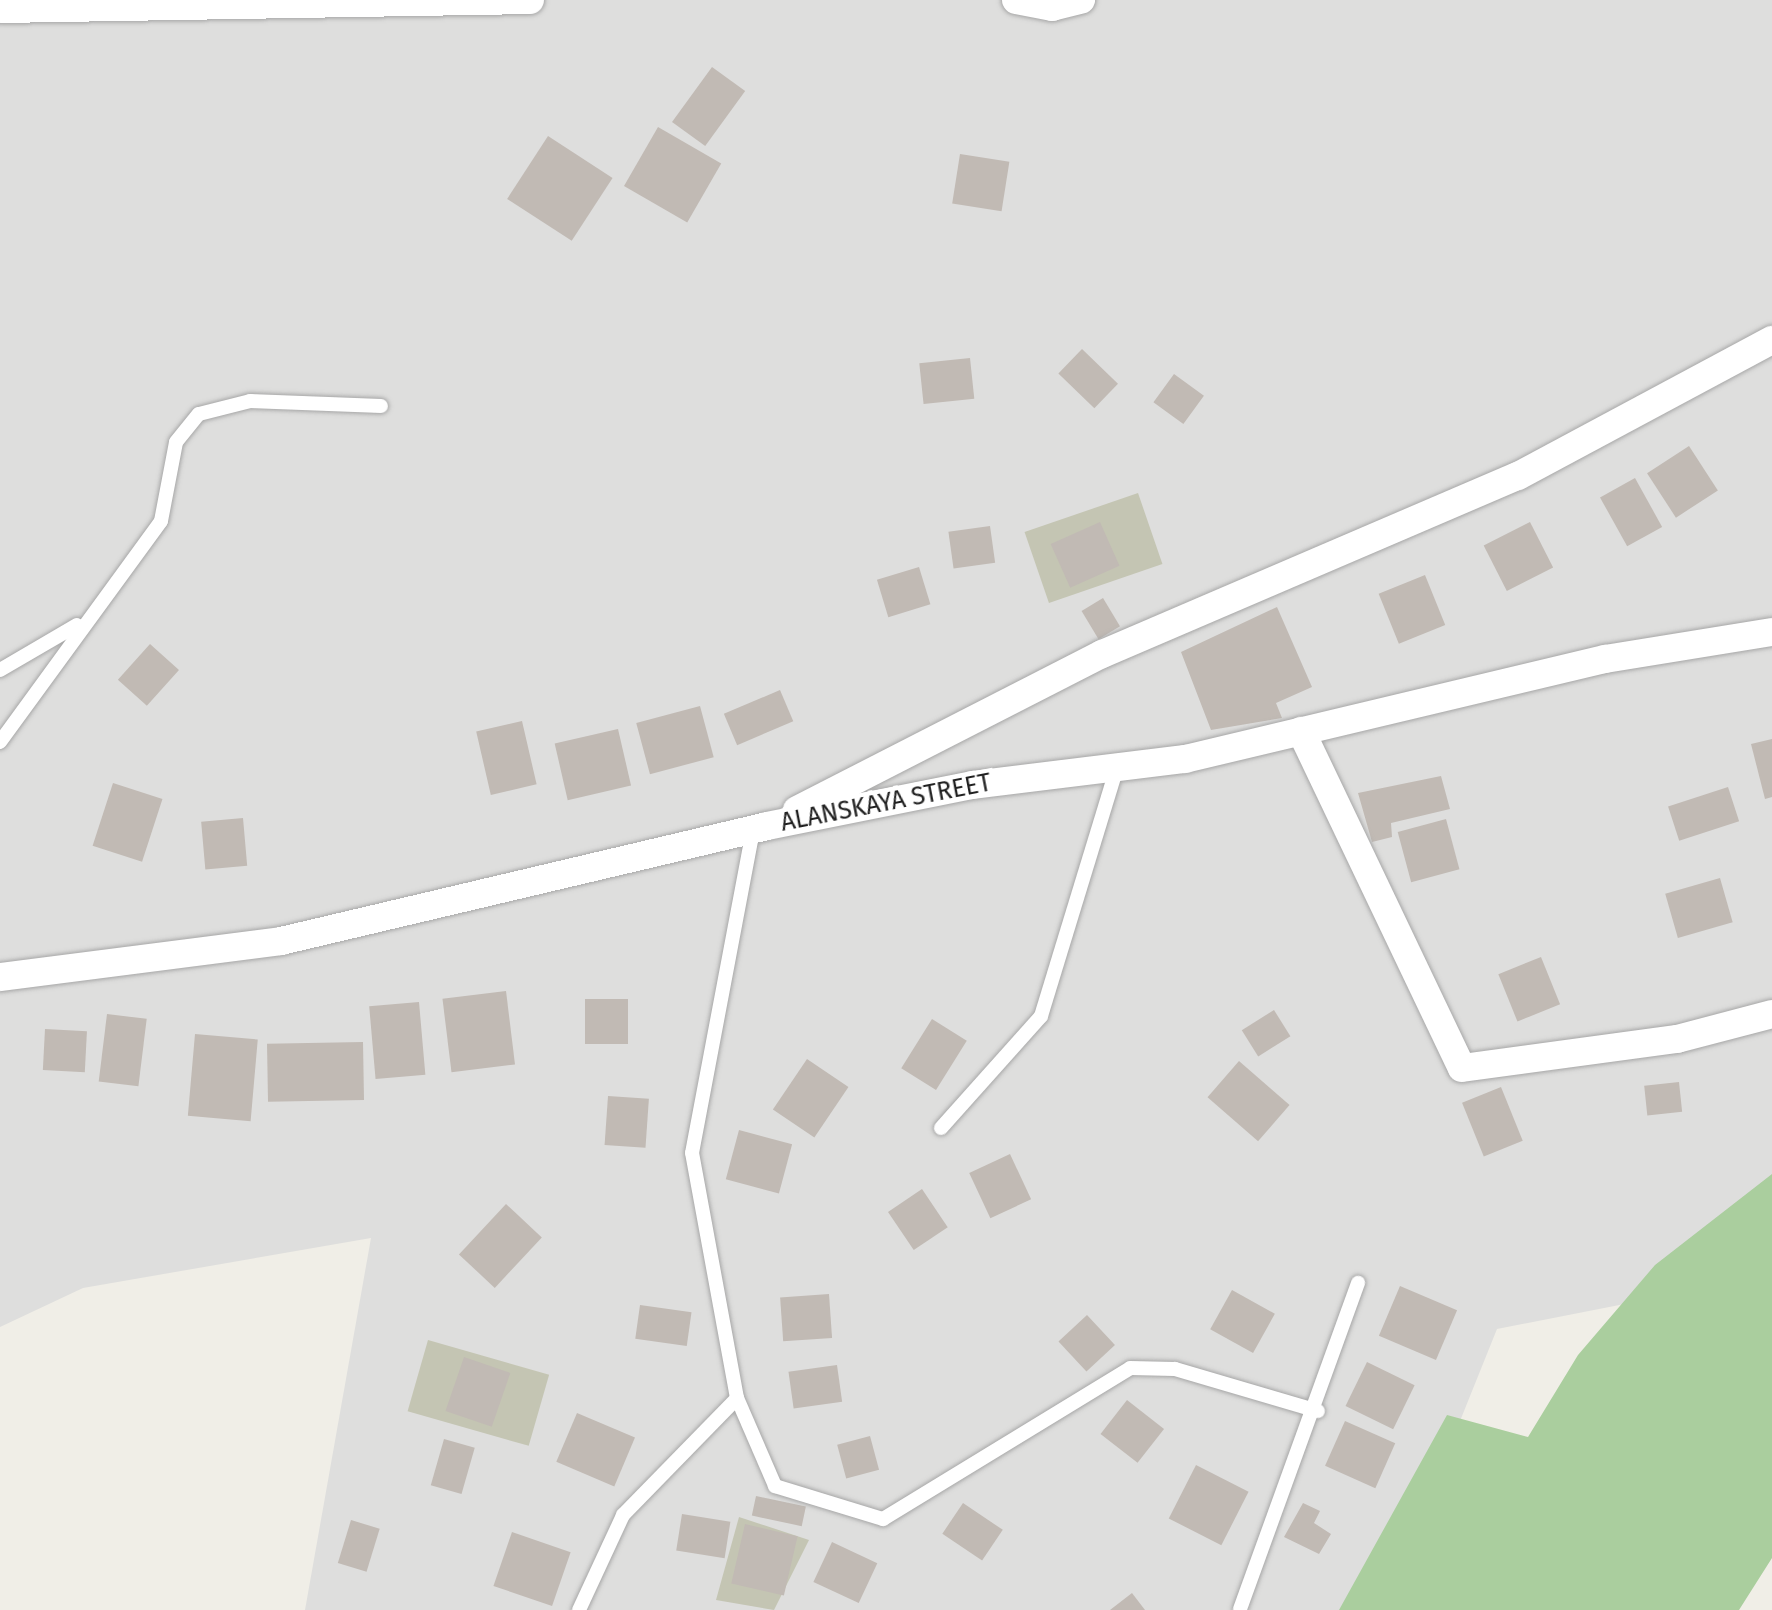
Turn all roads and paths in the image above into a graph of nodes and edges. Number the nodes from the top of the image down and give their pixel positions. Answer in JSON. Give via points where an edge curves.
{"nodes":[{"id":1,"x":530,"y":0,"type":"edge"},
{"id":2,"x":1016,"y":0,"type":"edge"},
{"id":3,"x":1081,"y":0,"type":"edge"},
{"id":4,"x":0,"y":9,"type":"edge"},
{"id":5,"x":1772,"y":340,"type":"edge"},
{"id":6,"x":381,"y":406,"type":"dead end"},
{"id":7,"x":86,"y":620,"type":"junction"},
{"id":8,"x":1772,"y":632,"type":"edge"},
{"id":9,"x":0,"y":670,"type":"edge"},
{"id":10,"x":1300,"y":732,"type":"junction"},
{"id":11,"x":0,"y":742,"type":"edge"},
{"id":12,"x":1117,"y":767,"type":"junction"},
{"id":13,"x":760,"y":827,"type":"junction"},
{"id":14,"x":0,"y":977,"type":"edge"},
{"id":15,"x":1772,"y":1014,"type":"edge"},
{"id":16,"x":941,"y":1128,"type":"dead end"},
{"id":17,"x":1358,"y":1283,"type":"dead end"},
{"id":18,"x":737,"y":1398,"type":"junction"},
{"id":19,"x":1318,"y":1411,"type":"junction"},
{"id":20,"x":579,"y":1610,"type":"edge"},
{"id":21,"x":1240,"y":1610,"type":"edge"}],
"edges":[{"from":1,"to":4,"type":"street"},
{"from":2,"to":3,"type":"street","via":[[1052,8]]},
{"from":5,"to":13,"type":"street","via":[[1518,476],[1102,654]]},
{"from":6,"to":7,"type":"lane","via":[[250,401],[199,414],[176,442],[161,521]]},
{"from":7,"to":9,"type":"lane"},
{"from":7,"to":11,"type":"lane"},
{"from":8,"to":10,"type":"street","name":"ALANSKAYA STREET","via":[[1605,659]]},
{"from":10,"to":12,"type":"street","name":"ALANSKAYA STREET"},
{"from":10,"to":15,"type":"street","via":[[1462,1068],[1677,1039]]},
{"from":12,"to":13,"type":"street","name":"ALANSKAYA STREET"},
{"from":12,"to":16,"type":"lane","via":[[1041,1016]]},
{"from":13,"to":14,"type":"street","name":"ALANSKAYA STREET","via":[[282,941]]},
{"from":13,"to":18,"type":"lane","via":[[692,1153]]},
{"from":17,"to":19,"type":"lane"},
{"from":18,"to":19,"type":"lane","via":[[775,1486],[884,1519],[1130,1368],[1175,1368]]},
{"from":18,"to":20,"type":"lane","via":[[623,1515]]},
{"from":19,"to":21,"type":"lane"}]}
